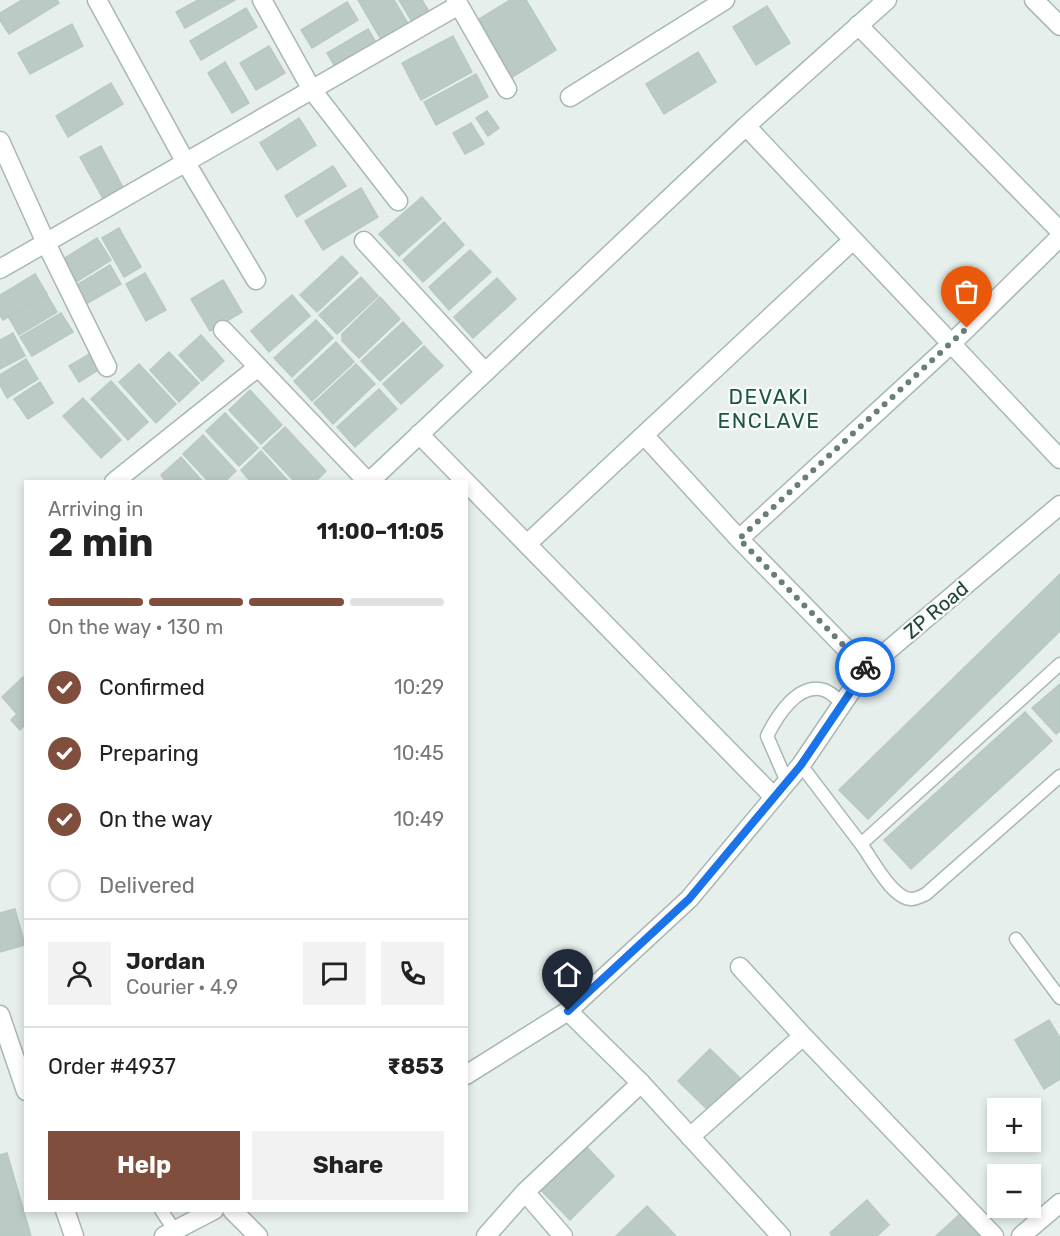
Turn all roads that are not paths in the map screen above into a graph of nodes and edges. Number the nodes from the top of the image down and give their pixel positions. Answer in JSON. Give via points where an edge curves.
{"nodes":[{"id":1,"x":97,"y":0,"type":"edge"},
{"id":2,"x":262,"y":0,"type":"edge"},
{"id":3,"x":725,"y":0,"type":"edge"},
{"id":4,"x":887,"y":0,"type":"edge"},
{"id":5,"x":1034,"y":0,"type":"edge"},
{"id":6,"x":457,"y":3,"type":"edge"},
{"id":7,"x":700,"y":7,"type":"edge"},
{"id":8,"x":858,"y":25,"type":"junction"},
{"id":9,"x":1060,"y":26,"type":"edge"},
{"id":10,"x":507,"y":89,"type":"dead end"},
{"id":11,"x":312,"y":90,"type":"junction"},
{"id":12,"x":570,"y":97,"type":"dead end"},
{"id":13,"x":746,"y":126,"type":"junction"},
{"id":14,"x":0,"y":141,"type":"edge"},
{"id":15,"x":186,"y":163,"type":"junction"},
{"id":16,"x":398,"y":201,"type":"dead end"},
{"id":17,"x":1060,"y":231,"type":"edge"},
{"id":18,"x":1060,"y":237,"type":"edge"},
{"id":19,"x":853,"y":240,"type":"junction"},
{"id":20,"x":364,"y":241,"type":"dead end"},
{"id":21,"x":46,"y":243,"type":"junction"},
{"id":22,"x":0,"y":269,"type":"edge"},
{"id":23,"x":256,"y":280,"type":"dead end"},
{"id":24,"x":223,"y":330,"type":"dead end"},
{"id":25,"x":951,"y":344,"type":"junction"},
{"id":26,"x":107,"y":367,"type":"dead end"},
{"id":27,"x":258,"y":367,"type":"junction"},
{"id":28,"x":485,"y":372,"type":"junction"},
{"id":29,"x":419,"y":434,"type":"junction"},
{"id":30,"x":644,"y":435,"type":"junction"},
{"id":31,"x":1060,"y":459,"type":"edge"},
{"id":32,"x":117,"y":480,"type":"edge"},
{"id":33,"x":366,"y":480,"type":"edge"},
{"id":34,"x":370,"y":480,"type":"edge"},
{"id":35,"x":464,"y":480,"type":"edge"},
{"id":36,"x":468,"y":484,"type":"edge"},
{"id":37,"x":1060,"y":505,"type":"edge"},
{"id":38,"x":739,"y":539,"type":"junction"},
{"id":39,"x":527,"y":544,"type":"junction"},
{"id":40,"x":1060,"y":664,"type":"edge"},
{"id":41,"x":866,"y":669,"type":"junction"},
{"id":42,"x":843,"y":704,"type":"junction"},
{"id":43,"x":801,"y":765,"type":"junction"},
{"id":44,"x":1060,"y":776,"type":"edge"},
{"id":45,"x":787,"y":782,"type":"junction"},
{"id":46,"x":774,"y":797,"type":"junction"},
{"id":47,"x":861,"y":844,"type":"junction"},
{"id":48,"x":1016,"y":939,"type":"dead end"},
{"id":49,"x":740,"y":967,"type":"dead end"},
{"id":50,"x":1060,"y":999,"type":"edge"},
{"id":51,"x":568,"y":1011,"type":"junction"},
{"id":52,"x":0,"y":1015,"type":"edge"},
{"id":53,"x":803,"y":1036,"type":"junction"},
{"id":54,"x":468,"y":1074,"type":"edge"},
{"id":55,"x":641,"y":1083,"type":"junction"},
{"id":56,"x":24,"y":1085,"type":"edge"},
{"id":57,"x":690,"y":1137,"type":"junction"},
{"id":58,"x":525,"y":1192,"type":"junction"},
{"id":59,"x":1060,"y":1203,"type":"edge"},
{"id":60,"x":66,"y":1212,"type":"edge"},
{"id":61,"x":162,"y":1212,"type":"edge"},
{"id":62,"x":210,"y":1212,"type":"edge"},
{"id":63,"x":234,"y":1212,"type":"edge"},
{"id":64,"x":170,"y":1233,"type":"edge"},
{"id":65,"x":74,"y":1236,"type":"edge"},
{"id":66,"x":258,"y":1236,"type":"edge"},
{"id":67,"x":486,"y":1236,"type":"edge"},
{"id":68,"x":563,"y":1236,"type":"edge"},
{"id":69,"x":781,"y":1236,"type":"edge"},
{"id":70,"x":994,"y":1236,"type":"edge"},
{"id":71,"x":1022,"y":1236,"type":"edge"}],
"edges":[{"from":1,"to":15,"type":"street"},
{"from":2,"to":11,"type":"street"},
{"from":3,"to":7,"type":"street"},
{"from":4,"to":8,"type":"street"},
{"from":5,"to":9,"type":"street"},
{"from":6,"to":10,"type":"street"},
{"from":6,"to":11,"type":"street"},
{"from":7,"to":12,"type":"street"},
{"from":8,"to":13,"type":"street"},
{"from":8,"to":17,"type":"street"},
{"from":11,"to":15,"type":"street"},
{"from":11,"to":16,"type":"street"},
{"from":13,"to":19,"type":"street"},
{"from":13,"to":28,"type":"street"},
{"from":14,"to":21,"type":"street"},
{"from":15,"to":21,"type":"street"},
{"from":15,"to":23,"type":"street"},
{"from":18,"to":25,"type":"street"},
{"from":19,"to":25,"type":"street"},
{"from":19,"to":30,"type":"street"},
{"from":20,"to":28,"type":"street"},
{"from":21,"to":22,"type":"street"},
{"from":21,"to":26,"type":"street"},
{"from":24,"to":27,"type":"street"},
{"from":25,"to":31,"type":"street"},
{"from":25,"to":38,"type":"street"},
{"from":27,"to":32,"type":"street"},
{"from":27,"to":33,"type":"street"},
{"from":28,"to":29,"type":"street"},
{"from":29,"to":34,"type":"street"},
{"from":29,"to":35,"type":"street"},
{"from":30,"to":38,"type":"street"},
{"from":30,"to":39,"type":"street"},
{"from":36,"to":39,"type":"street"},
{"from":37,"to":41,"type":"street","name":"ZP Road"},
{"from":38,"to":41,"type":"street"},
{"from":39,"to":46,"type":"street"},
{"from":40,"to":47,"type":"lane"},
{"from":41,"to":42,"type":"street","name":"ZP Road"},
{"from":42,"to":43,"type":"street","name":"ZP Road"},
{"from":42,"to":45,"type":"lane","via":[[827,690],[814,688],[800,693],[772,725],[767,736]]},
{"from":43,"to":45,"type":"street","name":"ZP Road"},
{"from":43,"to":47,"type":"lane"},
{"from":44,"to":47,"type":"lane","via":[[926,894],[913,899],[894,891]]},
{"from":45,"to":46,"type":"street","name":"ZP Road"},
{"from":46,"to":51,"type":"street","name":"ZP Road","via":[[689,899]]},
{"from":48,"to":50,"type":"lane"},
{"from":49,"to":53,"type":"street"},
{"from":51,"to":54,"type":"street","name":"ZP Road"},
{"from":51,"to":55,"type":"street"},
{"from":52,"to":56,"type":"street"},
{"from":53,"to":57,"type":"street"},
{"from":53,"to":70,"type":"street"},
{"from":55,"to":57,"type":"street"},
{"from":55,"to":58,"type":"street"},
{"from":57,"to":69,"type":"street"},
{"from":58,"to":67,"type":"street"},
{"from":58,"to":68,"type":"street"},
{"from":59,"to":71,"type":"street"},
{"from":60,"to":65,"type":"street"},
{"from":61,"to":64,"type":"lane"},
{"from":62,"to":64,"type":"street"},
{"from":63,"to":66,"type":"street"}]}
